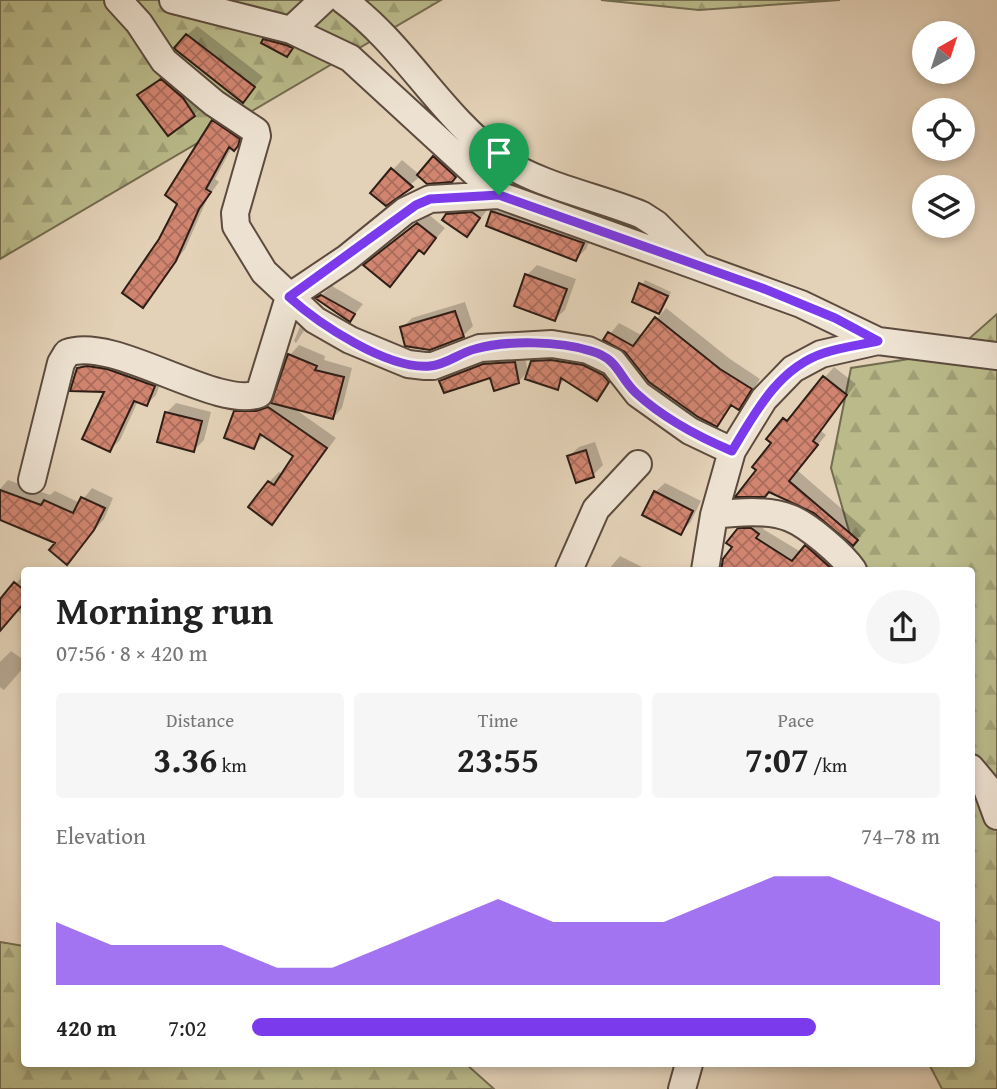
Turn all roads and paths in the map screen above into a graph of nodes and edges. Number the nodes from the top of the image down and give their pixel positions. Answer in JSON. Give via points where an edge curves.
{"nodes":[{"id":1,"x":118,"y":0,"type":"edge"},
{"id":2,"x":173,"y":0,"type":"edge"},
{"id":3,"x":323,"y":0,"type":"edge"},
{"id":4,"x":344,"y":0,"type":"edge"},
{"id":5,"x":290,"y":30,"type":"junction"},
{"id":6,"x":499,"y":195,"type":"junction"},
{"id":7,"x":699,"y":267,"type":"junction"},
{"id":8,"x":289,"y":297,"type":"junction"},
{"id":9,"x":878,"y":341,"type":"junction"},
{"id":10,"x":997,"y":356,"type":"edge"},
{"id":11,"x":732,"y":451,"type":"junction"},
{"id":12,"x":638,"y":464,"type":"dead end"},
{"id":13,"x":32,"y":480,"type":"dead end"},
{"id":14,"x":714,"y":515,"type":"junction"},
{"id":15,"x":570,"y":567,"type":"edge"},
{"id":16,"x":705,"y":567,"type":"edge"},
{"id":17,"x":850,"y":567,"type":"edge"},
{"id":18,"x":975,"y":773,"type":"edge"},
{"id":19,"x":997,"y":816,"type":"edge"},
{"id":20,"x":688,"y":1067,"type":"edge"},
{"id":21,"x":682,"y":1089,"type":"edge"}],
"edges":[{"from":1,"to":8,"type":"street","via":[[164,61],[256,131],[235,213],[236,226],[264,272]]},
{"from":2,"to":5,"type":"street"},
{"from":3,"to":5,"type":"street"},
{"from":4,"to":7,"type":"street","via":[[389,38],[467,130],[500,158],[523,172],[650,219]]},
{"from":5,"to":6,"type":"street","via":[[349,58]]},
{"from":6,"to":7,"type":"street"},
{"from":6,"to":8,"type":"street","via":[[430,199],[416,205]]},
{"from":7,"to":9,"type":"street","via":[[812,308]]},
{"from":8,"to":11,"type":"street","via":[[327,328],[408,364],[433,366],[480,348],[525,344],[559,344],[597,352],[618,366],[638,394],[690,431]]},
{"from":8,"to":13,"type":"street","via":[[262,392],[255,396],[234,397],[117,356],[67,353]]},
{"from":9,"to":10,"type":"street"},
{"from":9,"to":11,"type":"street","via":[[821,354],[793,369],[764,399]]},
{"from":11,"to":14,"type":"street"},
{"from":12,"to":15,"type":"street","via":[[596,509]]},
{"from":14,"to":16,"type":"street"},
{"from":14,"to":17,"type":"street","via":[[789,517]]},
{"from":18,"to":19,"type":"street","via":[[986,786]]},
{"from":20,"to":21,"type":"street"}]}
